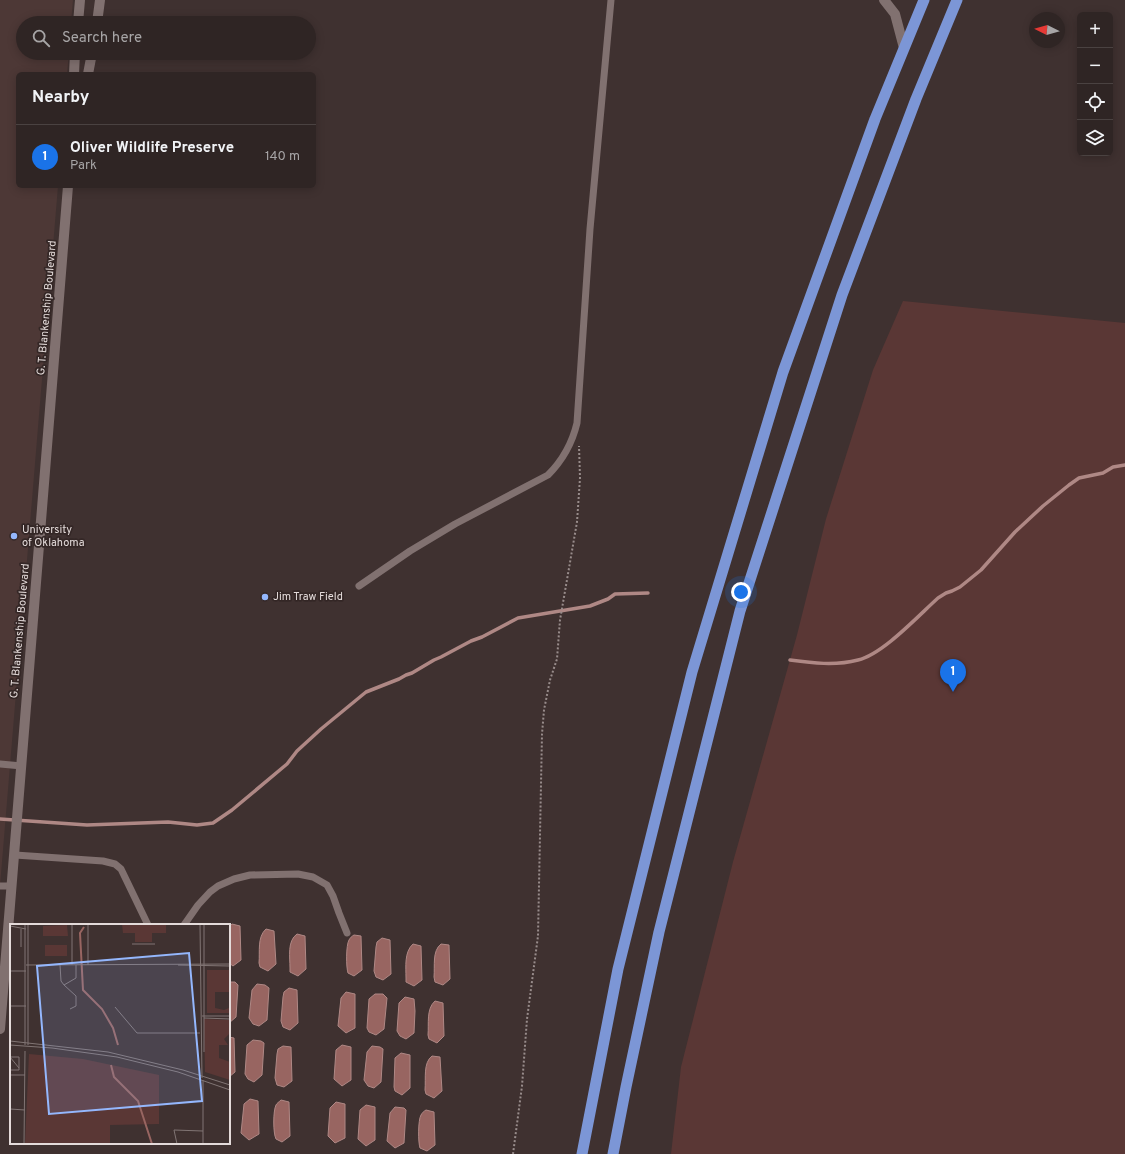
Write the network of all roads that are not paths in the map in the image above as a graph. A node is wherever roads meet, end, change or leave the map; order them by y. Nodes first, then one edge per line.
1 (80, 0) edge
2 (100, 0) edge
3 (610, 0) edge
4 (884, 0) edge
5 (924, 0) edge
6 (957, 0) edge
7 (79, 16) edge
8 (98, 16) edge
9 (904, 48) junction
10 (75, 60) edge
11 (91, 60) edge
12 (74, 72) edge
13 (88, 72) edge
14 (68, 188) edge
15 (359, 586) dead end
16 (0, 764) edge
17 (22, 766) junction
18 (15, 855) junction
19 (0, 886) edge
20 (12, 886) junction
21 (10, 924) edge
22 (148, 924) edge
23 (185, 924) edge
24 (10, 930) edge
25 (347, 933) dead end
26 (8, 974) edge
27 (0, 1029) edge
28 (582, 1154) edge
29 (613, 1154) edge

1 - 7 street
2 - 8 street
3 - 15 lane
4 - 9 street
5 - 9 highway
6 - 29 highway
9 - 28 highway
10 - 12 street
11 - 13 street
14 - 17 street, G. T. Blankenship Boulevard
16 - 17 lane
17 - 18 street, G. T. Blankenship Boulevard
18 - 20 street, G. T. Blankenship Boulevard
18 - 22 lane
19 - 20 lane
20 - 21 street, G. T. Blankenship Boulevard
23 - 25 lane
24 - 26 street, G. T. Blankenship Boulevard
26 - 27 street, G. T. Blankenship Boulevard

